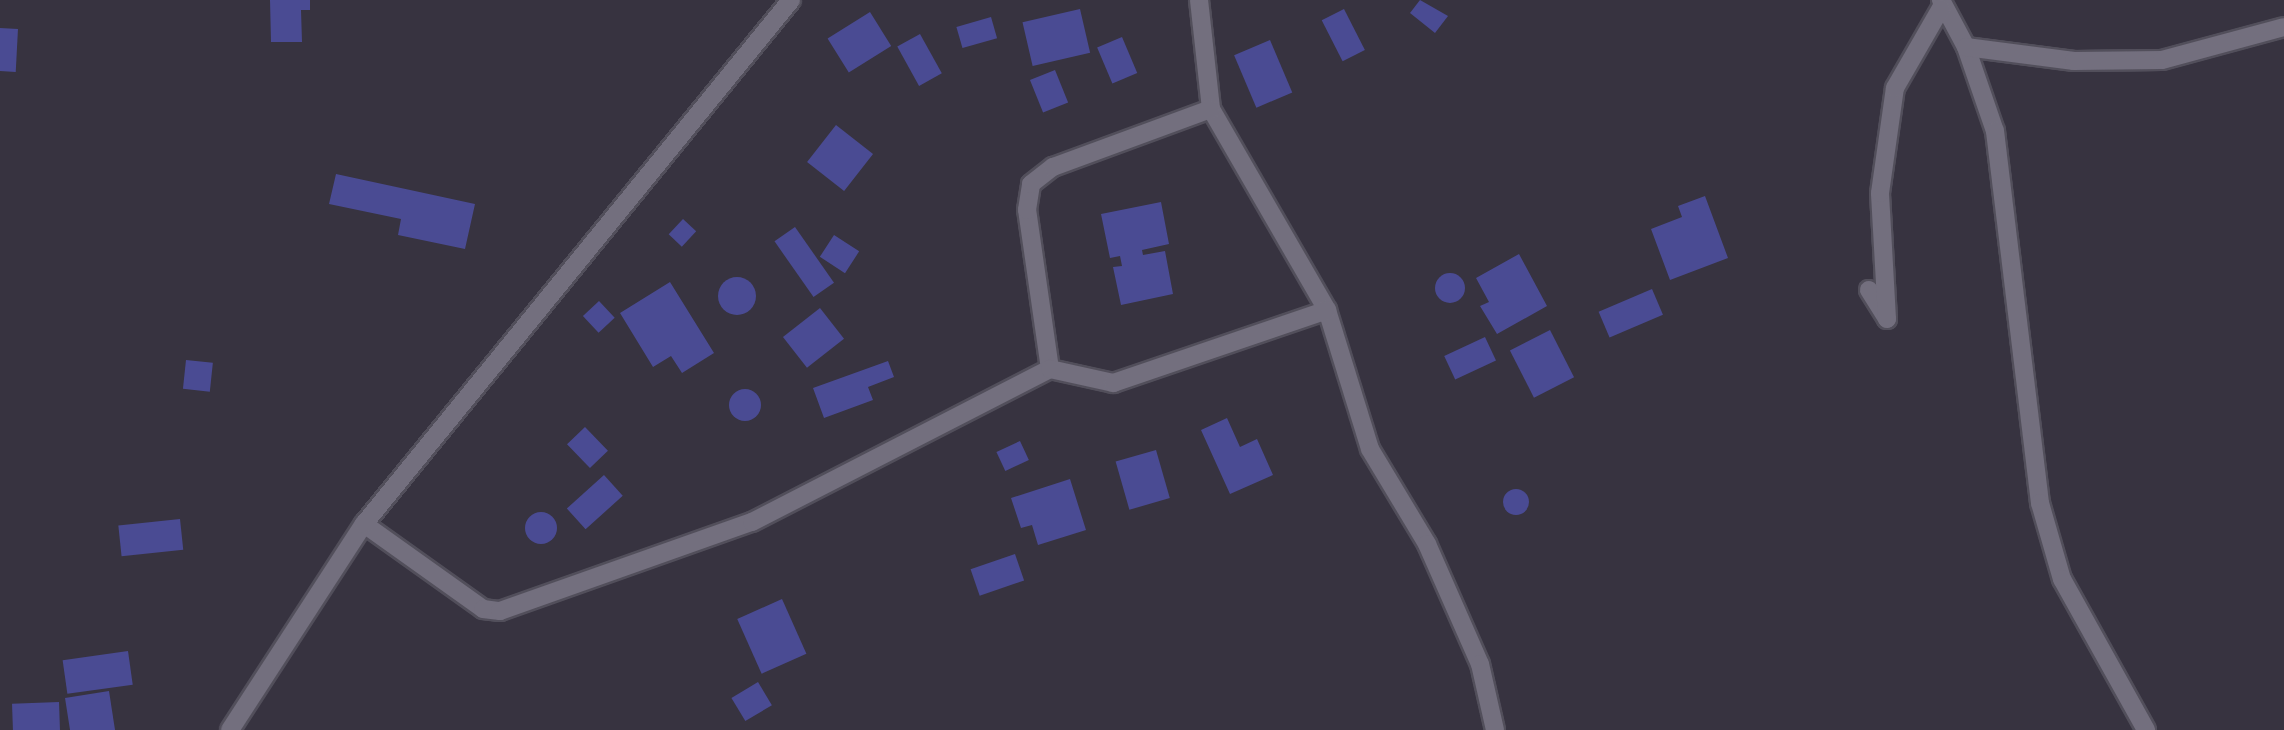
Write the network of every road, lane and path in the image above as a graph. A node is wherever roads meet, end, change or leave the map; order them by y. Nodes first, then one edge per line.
1 (791, 0) edge
2 (1199, 0) edge
3 (1941, 4) edge
4 (2284, 27) edge
5 (1966, 47) junction
6 (1211, 109) junction
7 (1869, 290) dead end
8 (1327, 310) junction
9 (1050, 369) junction
10 (364, 524) junction
11 (230, 730) edge
12 (1495, 730) edge
13 (2146, 730) edge

1 - 10 street
2 - 6 street
3 - 5 street
3 - 7 street
4 - 5 street
5 - 13 street
6 - 8 street
6 - 9 street
8 - 9 street
8 - 12 street
9 - 10 street
10 - 11 street

